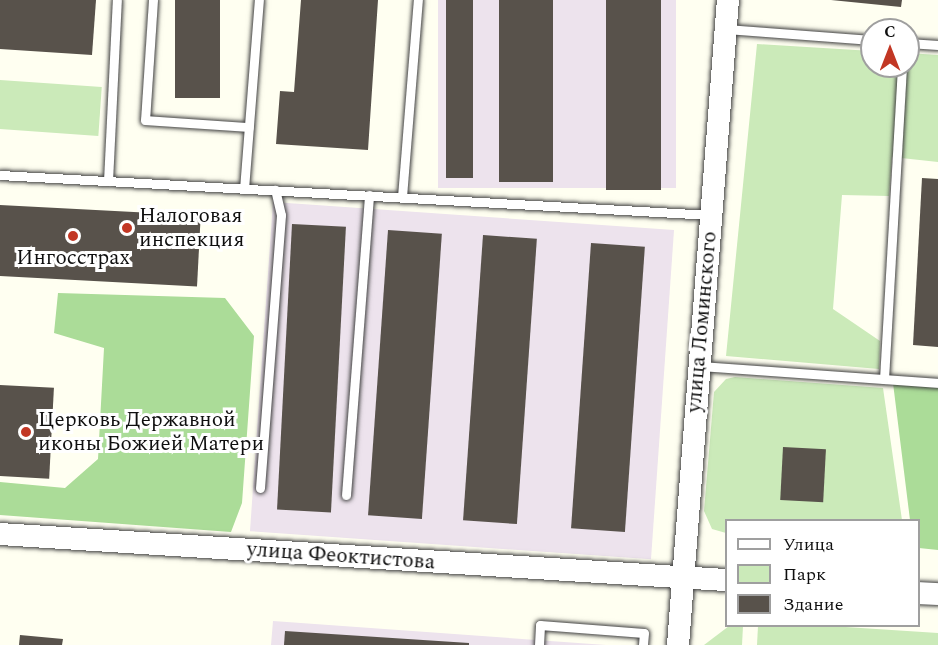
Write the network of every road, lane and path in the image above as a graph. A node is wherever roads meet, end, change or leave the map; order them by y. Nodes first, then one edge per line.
1 (117, 0) edge
2 (153, 0) edge
3 (259, 0) edge
4 (418, 0) edge
5 (728, 0) edge
6 (726, 29) junction
7 (860, 39) edge
8 (920, 44) edge
9 (938, 45) edge
10 (901, 78) edge
11 (249, 127) junction
12 (0, 175) edge
13 (108, 181) junction
14 (244, 189) junction
15 (275, 190) junction
16 (369, 195) junction
17 (402, 197) junction
18 (711, 215) junction
19 (699, 366) junction
20 (884, 379) junction
21 (938, 383) edge
22 (261, 488) dead end
23 (346, 495) dead end
24 (0, 534) edge
25 (681, 578) junction
26 (725, 580) edge
27 (920, 593) edge
28 (938, 594) edge
29 (539, 645) edge
30 (643, 645) edge
31 (678, 645) edge

1 - 13 lane
2 - 11 lane
3 - 11 lane
4 - 17 lane
5 - 6 street, улица Ломинского
6 - 7 lane
6 - 18 street, улица Ломинского
8 - 9 lane
10 - 20 lane
11 - 14 lane
12 - 13 lane
13 - 14 lane
14 - 15 lane
15 - 16 lane
15 - 22 lane
16 - 17 lane
16 - 23 lane
17 - 18 lane
18 - 19 street, улица Ломинского
19 - 20 lane
19 - 25 street, улица Ломинского
20 - 21 lane
24 - 25 street, улица Феоктистова
25 - 26 street, улица Феоктистова
25 - 31 street, улица Ломинского
27 - 28 street
29 - 30 lane

